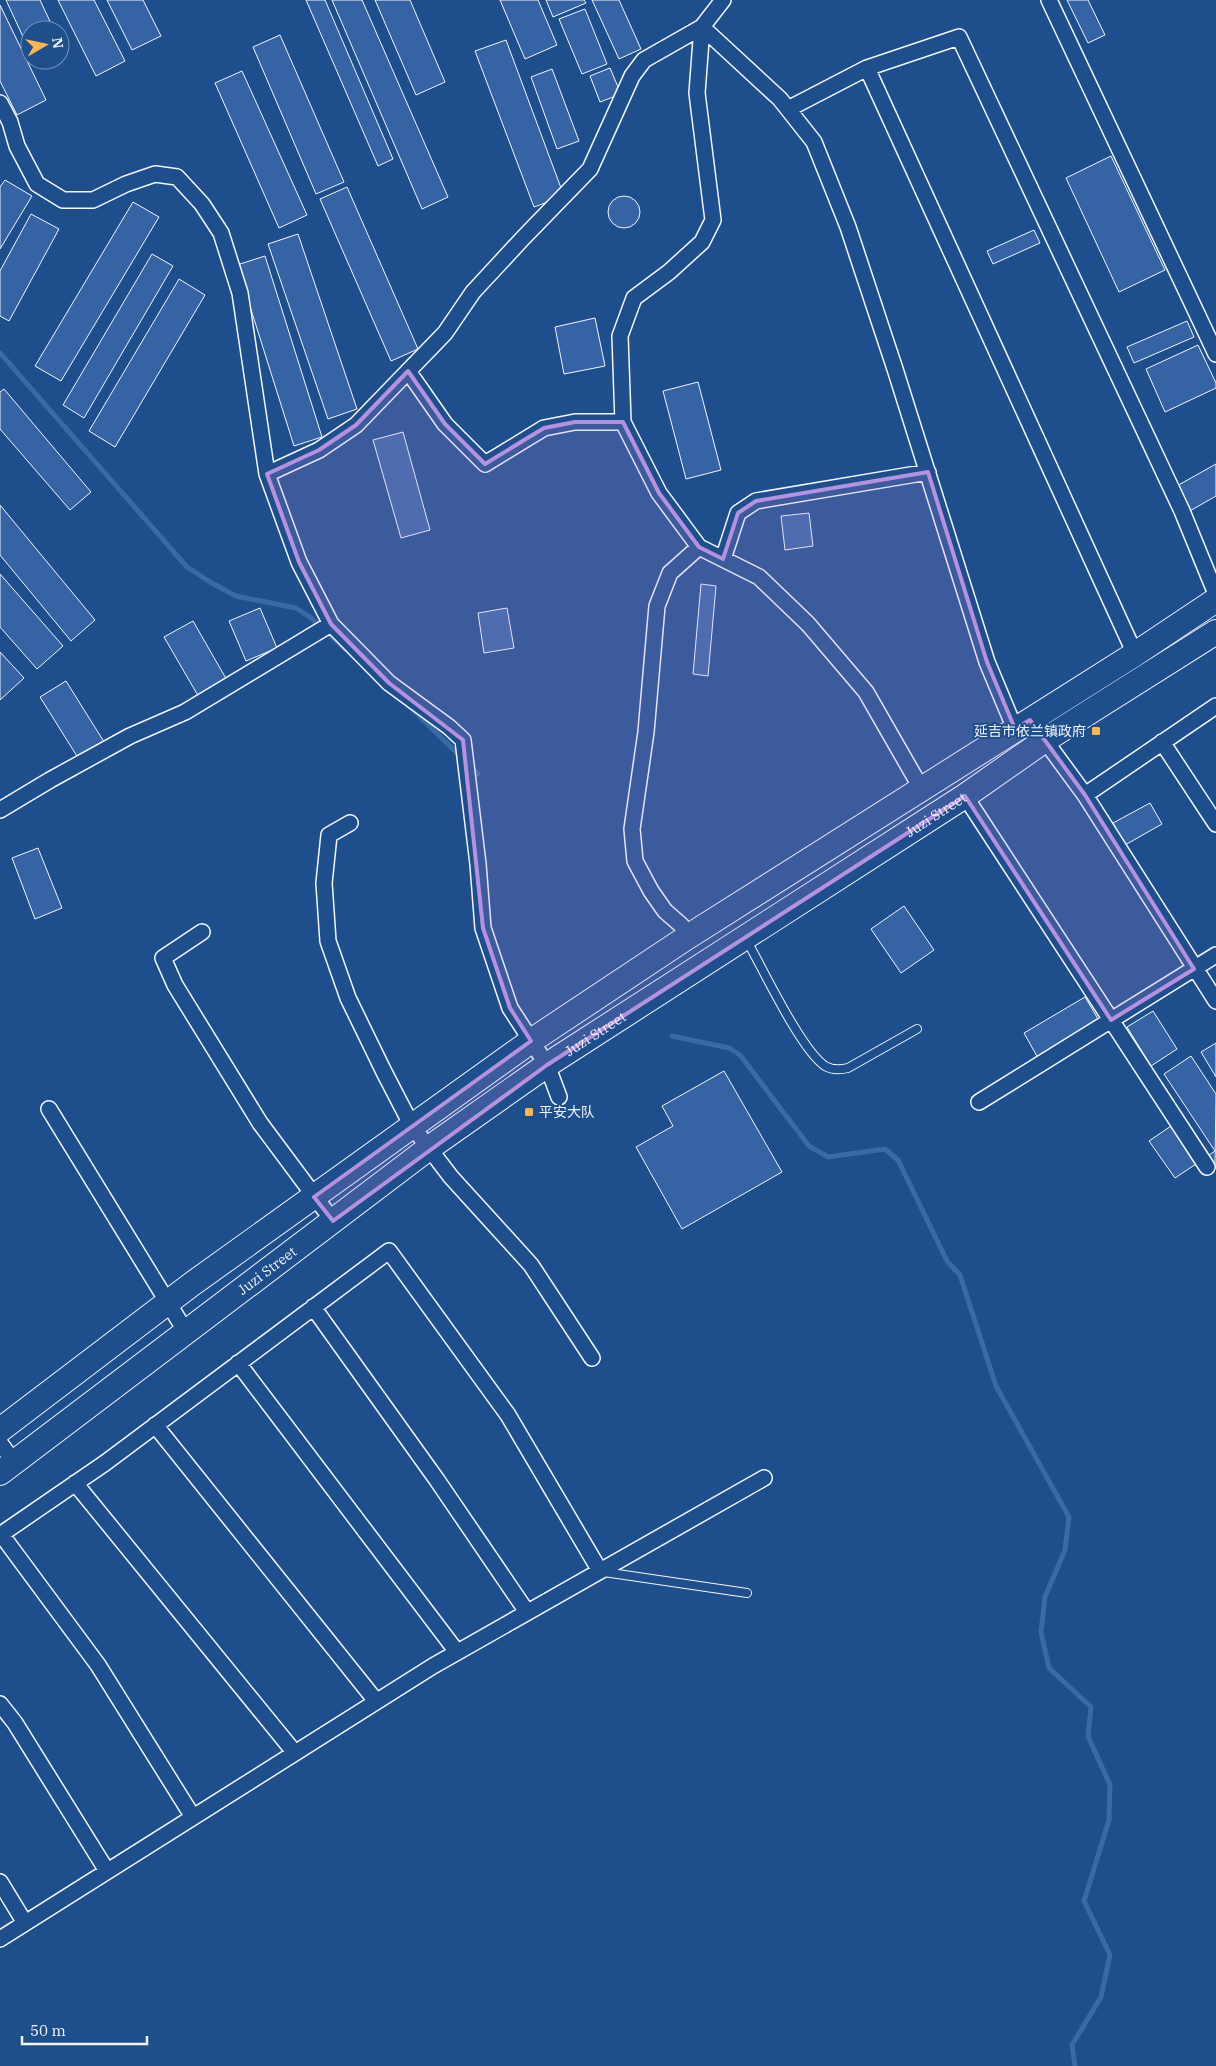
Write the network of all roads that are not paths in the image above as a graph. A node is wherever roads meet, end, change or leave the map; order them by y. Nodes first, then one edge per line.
1 (722, 0) edge
2 (1049, 0) edge
3 (702, 27) junction
4 (867, 68) junction
5 (0, 103) edge
6 (788, 109) junction
7 (1216, 354) edge
8 (408, 371) junction
9 (623, 422) junction
10 (928, 472) junction
11 (267, 474) junction
12 (699, 546) junction
13 (723, 559) junction
14 (1216, 594) edge
15 (1216, 600) edge
16 (324, 629) junction
17 (1216, 632) edge
18 (1135, 654) junction
19 (1216, 706) edge
20 (1023, 724) junction
21 (1045, 740) junction
22 (1162, 742) junction
23 (921, 788) junction
24 (1085, 795) junction
25 (965, 796) junction
26 (0, 810) edge
27 (350, 823) dead end
28 (1216, 824) edge
29 (202, 932) dead end
30 (689, 936) junction
31 (745, 937) junction
32 (1216, 955) edge
33 (1194, 969) junction
34 (1216, 1001) edge
35 (1111, 1020) junction
36 (917, 1029) dead end
37 (531, 1041) junction
38 (547, 1065) junction
39 (559, 1097) dead end
40 (979, 1102) dead end
41 (49, 1110) dead end
42 (412, 1126) junction
43 (429, 1148) junction
44 (1206, 1167) dead end
45 (314, 1197) junction
46 (333, 1220) junction
47 (167, 1303) junction
48 (313, 1307) junction
49 (186, 1332) junction
50 (592, 1358) dead end
51 (238, 1363) junction
52 (155, 1425) junction
53 (0, 1430) edge
54 (0, 1443) edge
55 (7, 1468) edge
56 (764, 1478) dead end
57 (75, 1483) junction
58 (1, 1535) edge
59 (600, 1571) junction
60 (747, 1593) dead end
61 (527, 1612) junction
62 (457, 1652) junction
63 (376, 1701) junction
64 (0, 1704) edge
65 (295, 1753) junction
66 (193, 1817) junction
67 (107, 1871) junction
68 (0, 1882) edge
69 (25, 1923) junction
70 (0, 1939) edge

1 - 3 street
2 - 7 street
3 - 6 street
3 - 8 street
3 - 9 street
4 - 6 street
4 - 14 street
4 - 18 street
5 - 11 street
6 - 10 street
8 - 9 street
8 - 11 street
9 - 12 street
10 - 13 street
10 - 20 street
11 - 16 street
12 - 13 street
12 - 30 street
13 - 23 street
15 - 18 main road, Juzi Street
16 - 26 street
16 - 37 street
17 - 21 main road, Juzi Street
18 - 20 main road, Juzi Street
19 - 22 street
20 - 21 street
20 - 23 main road, Juzi Street
21 - 24 street
21 - 25 main road, Juzi Street
22 - 24 street
22 - 28 street
23 - 30 main road, Juzi Street
24 - 33 street
25 - 31 main road, Juzi Street
25 - 35 street
27 - 42 street
29 - 45 street
30 - 37 main road, Juzi Street
31 - 36 lane
31 - 38 main road, Juzi Street
32 - 33 street
33 - 34 street
33 - 35 street
35 - 40 street
35 - 44 street
37 - 38 street
37 - 42 main road, Juzi Street
38 - 39 street
38 - 43 main road, Juzi Street
41 - 47 street
42 - 43 street
42 - 45 main road, Juzi Street
43 - 46 main road, Juzi Street
43 - 50 street
45 - 46 street
45 - 47 main road, Juzi Street
46 - 49 main road, Juzi Street
47 - 49 street
47 - 53 main road, Juzi Street
48 - 51 street
48 - 59 street
48 - 61 street
49 - 55 main road, Juzi Street
51 - 52 street
51 - 62 street
52 - 57 street
52 - 63 street
54 - 55 street
56 - 59 street
57 - 58 street
57 - 65 street
58 - 66 street
59 - 60 lane
59 - 61 street
61 - 62 street
62 - 63 street
63 - 65 street
64 - 67 street
65 - 66 street
66 - 67 street
67 - 69 street
68 - 69 street
69 - 70 street

